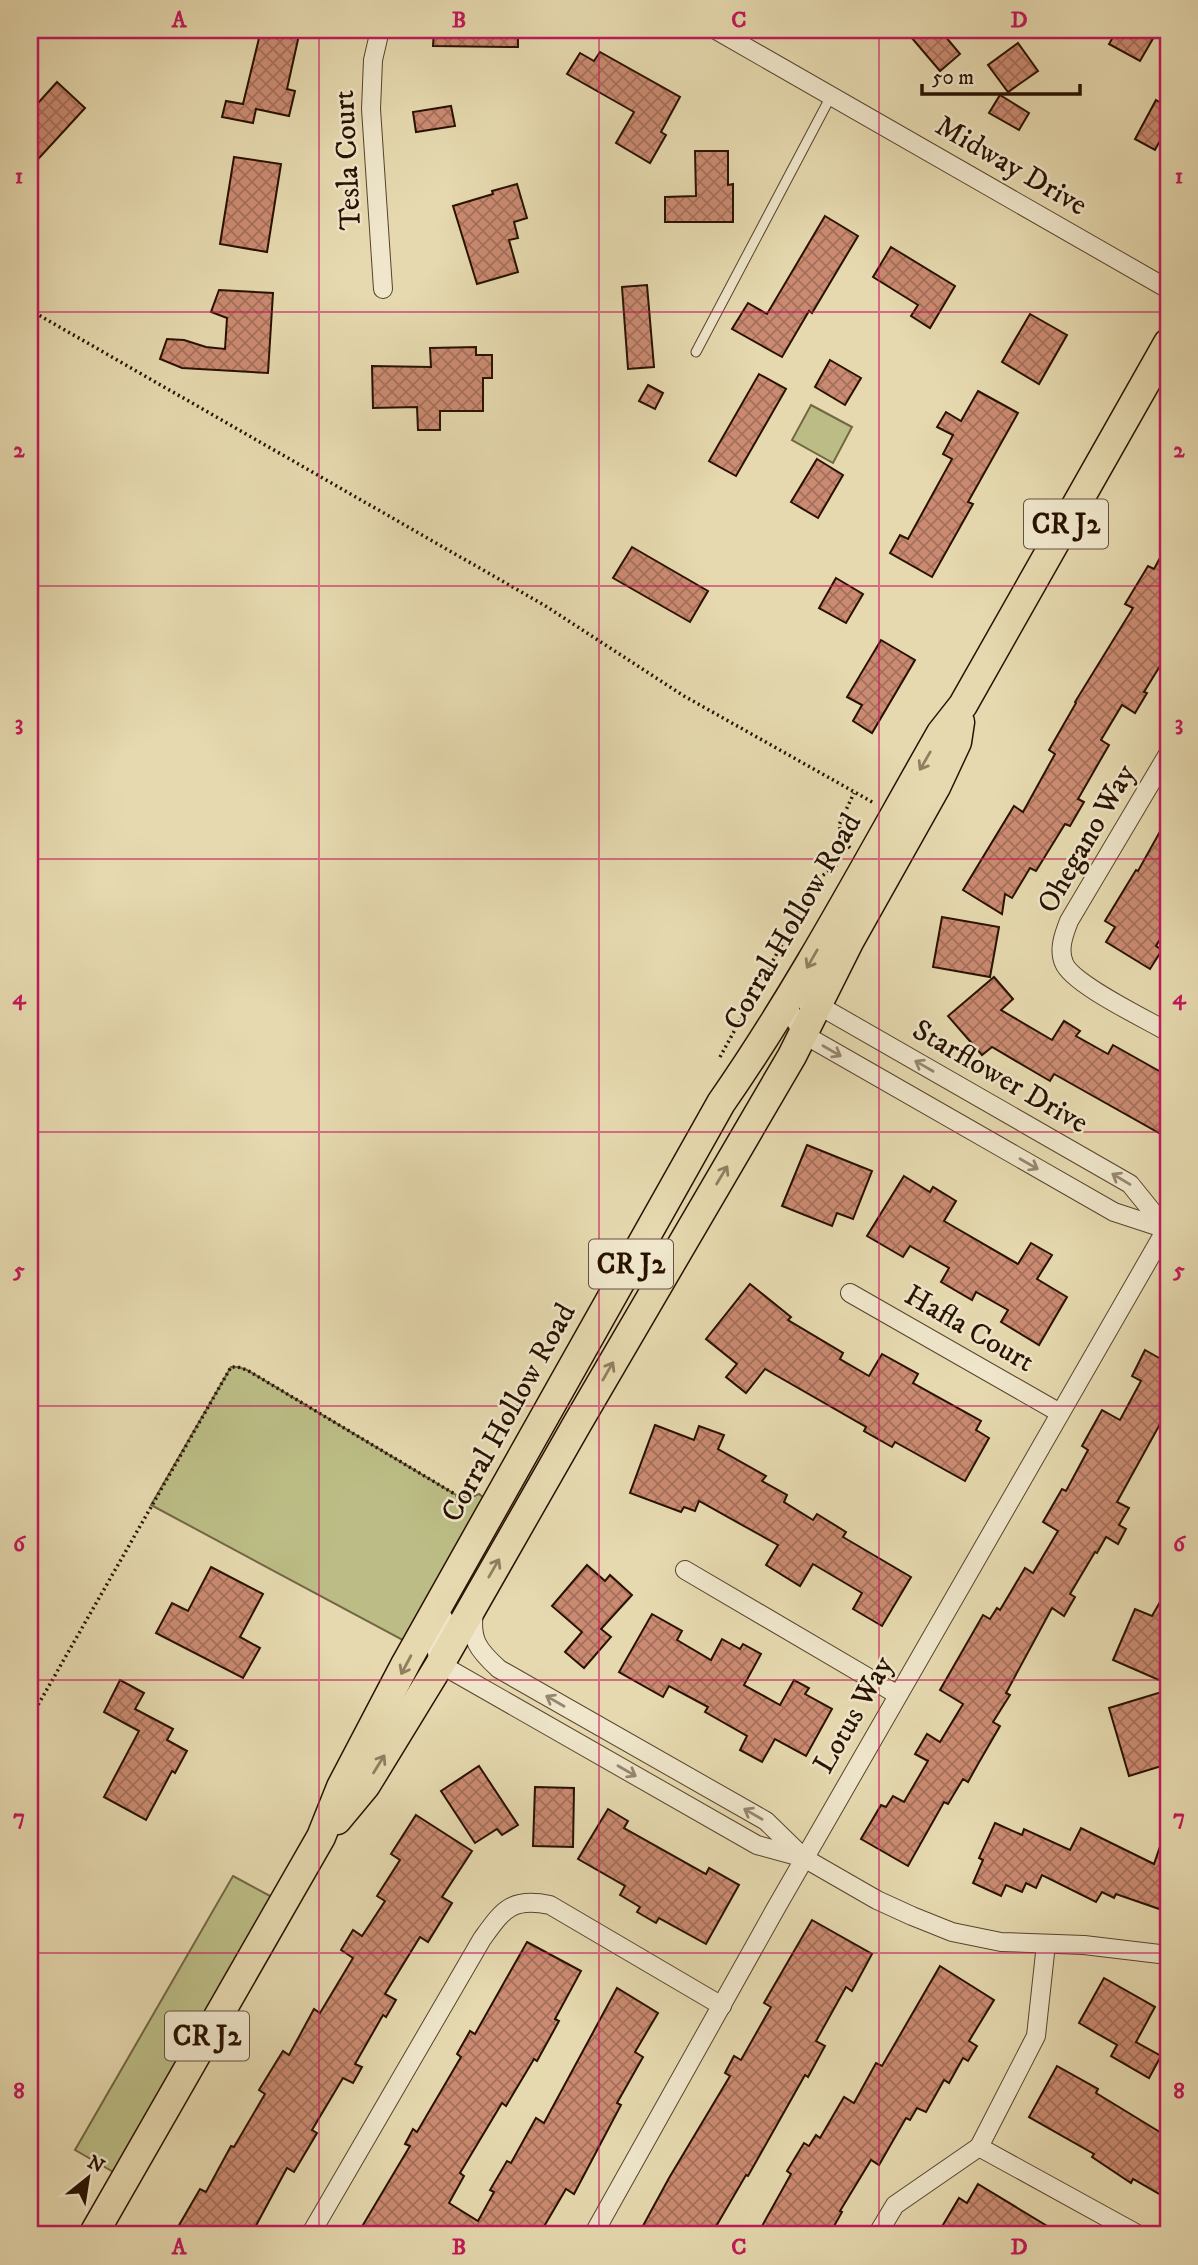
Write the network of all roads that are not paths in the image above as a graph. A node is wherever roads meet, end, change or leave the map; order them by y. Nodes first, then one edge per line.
1 (380, 30) edge
2 (716, 30) edge
3 (831, 96) junction
4 (383, 289) dead end
5 (1168, 289) edge
6 (1168, 343) edge
7 (696, 352) dead end
8 (963, 705) junction
9 (1168, 754) edge
10 (786, 1004) junction
11 (818, 1005) junction
12 (1168, 1032) edge
13 (803, 1034) junction
14 (1167, 1228) edge
15 (850, 1293) dead end
16 (562, 1386) junction
17 (1060, 1413) junction
18 (685, 1570) dead end
19 (476, 1600) junction
20 (440, 1664) junction
21 (898, 1695) junction
22 (321, 1836) junction
23 (804, 1858) junction
24 (1046, 1944) junction
25 (1168, 1955) edge
26 (722, 2006) junction
27 (979, 2147) junction
28 (93, 2235) edge
29 (310, 2235) edge
30 (593, 2235) edge
31 (877, 2235) edge
32 (1139, 2235) edge

1 - 4 street, Tesla Court
2 - 3 street, Midway Drive
3 - 5 street, Midway Drive
3 - 7 lane
6 - 8 main road, Corral Hollow Road / CR J2
8 -> 10 main road, Corral Hollow Road / CR J2
8 - 11 main road
9 - 12 street, Ohegano Way
10 - 11 street, Starflower Drive
10 - 13 street
10 - 16 main road, Corral Hollow Road / CR J2
11 - 13 main road
14 -> 11 street, Starflower Drive
13 -> 14 street
19 -> 13 main road
14 - 17 street, Lotus Way
15 - 17 street, Hafla Court
16 - 20 street
16 -> 22 main road, Corral Hollow Road / CR J2
17 - 21 street, Lotus Way
18 - 21 street
19 - 20 main road
23 -> 19 street
22 -> 20 main road
20 -> 23 street
21 - 23 street, Lotus Way
22 - 28 main road, Corral Hollow Road / CR J2
23 - 24 street
23 - 26 street, Lotus Way
24 - 25 street
24 - 27 street
26 - 29 street
26 - 30 street, Lotus Way
27 - 31 street
27 - 32 street

